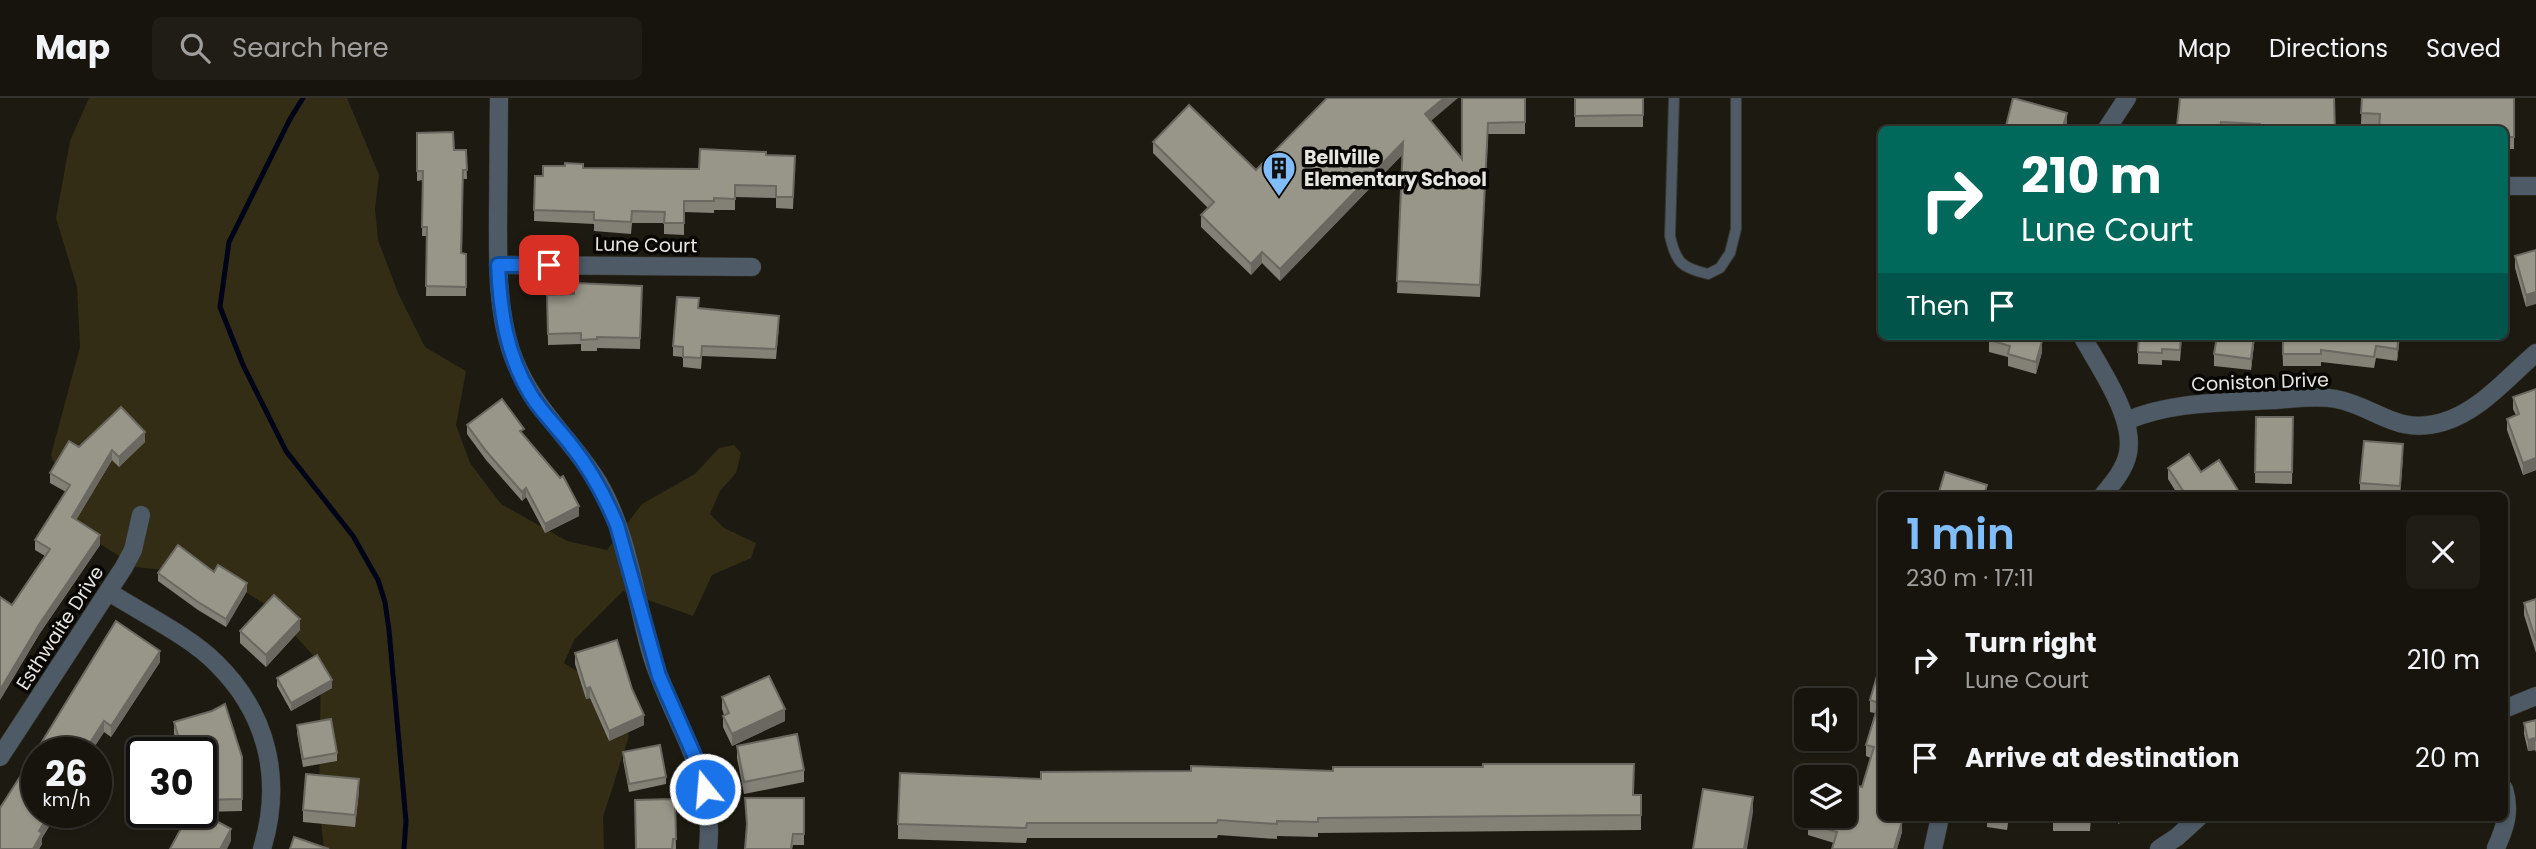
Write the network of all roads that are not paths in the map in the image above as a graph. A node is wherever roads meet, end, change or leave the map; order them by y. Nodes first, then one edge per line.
1 (499, 98) edge
2 (1674, 98) edge
3 (1735, 98) edge
4 (2127, 98) edge
5 (2109, 126) edge
6 (2508, 186) edge
7 (2536, 186) edge
8 (498, 265) junction
9 (752, 267) dead end
10 (2084, 340) edge
11 (2536, 353) edge
12 (2126, 421) junction
13 (2105, 492) edge
14 (141, 515) dead end
15 (109, 592) junction
16 (2536, 696) edge
17 (2508, 707) edge
18 (0, 757) edge
19 (1939, 821) edge
20 (2195, 821) edge
21 (2505, 821) edge
22 (2496, 848) edge
23 (262, 849) edge
24 (708, 849) edge
25 (1933, 849) edge
26 (2159, 849) edge

1 - 8 street
2 - 3 lane
4 - 5 street
6 - 7 street
8 - 9 street, Lune Court
8 - 24 street
10 - 12 street
11 - 12 street, Coniston Drive
12 - 13 street
14 - 15 street, Esthwaite Drive
15 - 18 street, Esthwaite Drive
15 - 23 street
16 - 17 street
19 - 25 street
20 - 26 street
21 - 22 street

